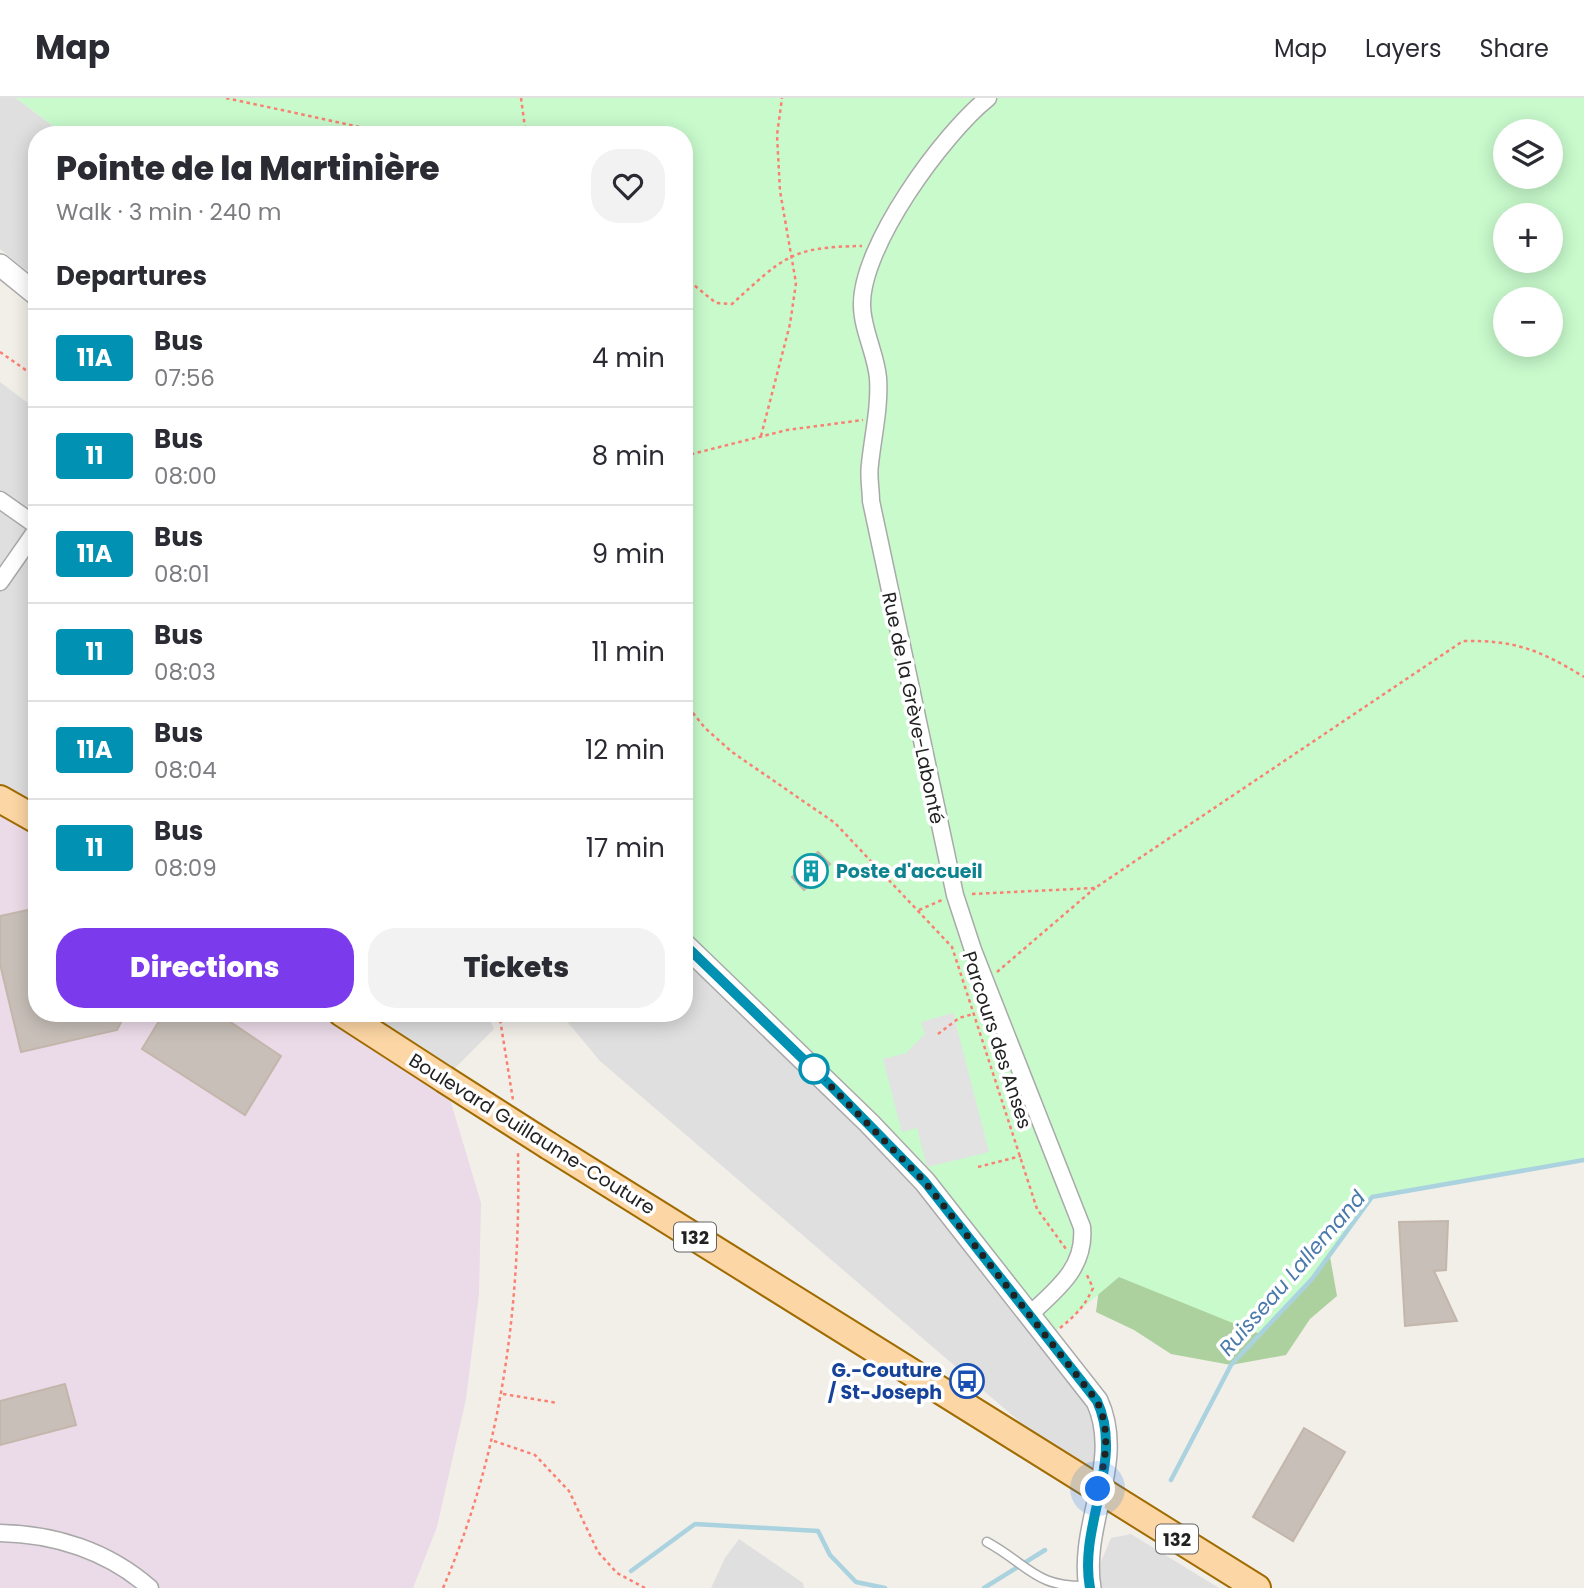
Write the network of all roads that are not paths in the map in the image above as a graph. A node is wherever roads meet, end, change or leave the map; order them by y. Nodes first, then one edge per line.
1 (988, 98) edge
2 (0, 265) edge
3 (28, 288) edge
4 (0, 500) edge
5 (28, 520) edge
6 (28, 540) edge
7 (0, 582) edge
8 (0, 799) edge
9 (28, 815) edge
10 (693, 953) edge
11 (356, 1022) edge
12 (1028, 1316) junction
13 (1098, 1489) junction
14 (0, 1533) edge
15 (987, 1542) dead end
16 (1089, 1587) edge
17 (150, 1588) edge
18 (1257, 1588) edge

1 - 12 street, Rue de la Grève-Labonté
2 - 3 street
4 - 5 street
6 - 7 street
8 - 9 main road
10 - 12 street
11 - 13 main road, Boulevard Guillaume-Couture / 132, bridge
12 - 13 street
13 - 16 street
13 - 18 main road, Boulevard Guillaume-Couture / 132
14 - 17 street
15 - 16 lane

